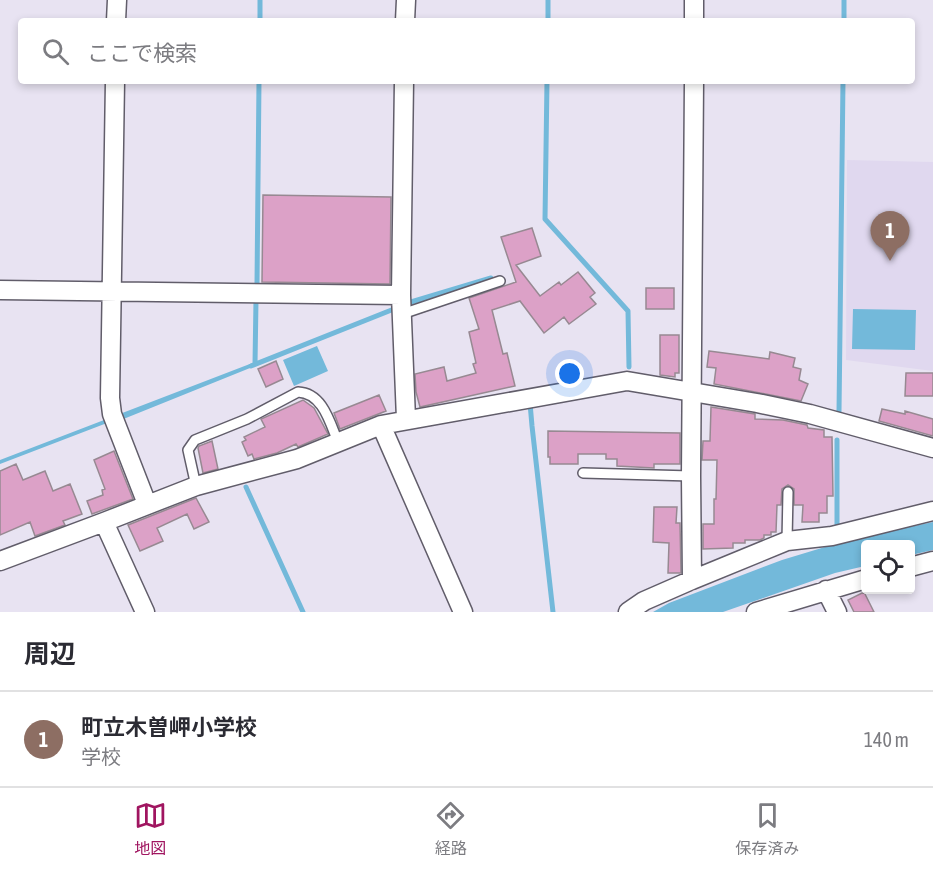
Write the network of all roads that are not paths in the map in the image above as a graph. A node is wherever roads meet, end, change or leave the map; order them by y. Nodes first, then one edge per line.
1 (117, 0) edge
2 (406, 0) edge
3 (694, 0) edge
4 (116, 18) edge
5 (405, 18) edge
6 (694, 18) edge
7 (116, 84) edge
8 (404, 84) edge
9 (694, 84) edge
10 (500, 281) dead end
11 (0, 290) edge
12 (113, 291) junction
13 (401, 295) junction
14 (402, 314) junction
15 (691, 393) junction
16 (406, 419) junction
17 (381, 425) junction
18 (339, 442) junction
19 (933, 448) edge
20 (583, 473) dead end
21 (691, 476) junction
22 (196, 486) junction
23 (788, 492) dead end
24 (147, 504) junction
25 (933, 511) edge
26 (104, 522) junction
27 (787, 541) junction
28 (0, 561) edge
29 (933, 561) edge
30 (915, 566) edge
31 (692, 580) junction
32 (861, 580) edge
33 (826, 590) junction
34 (145, 612) edge
35 (463, 612) edge
36 (628, 612) edge
37 (756, 612) edge
38 (837, 612) edge

1 - 4 street
2 - 5 street
3 - 6 street
7 - 12 street
8 - 13 street
9 - 15 street
10 - 14 lane
11 - 12 street
12 - 13 street
12 - 24 street
13 - 14 street
14 - 16 street
15 - 16 street
15 - 19 street
15 - 21 street
16 - 17 street
17 - 18 street
17 - 35 street
18 - 22 street
18 - 22 lane
20 - 21 lane
21 - 31 street
22 - 24 street
23 - 27 lane
24 - 26 street
25 - 27 street
26 - 28 street
26 - 34 street
27 - 31 street
29 - 30 street
31 - 36 street
32 - 33 street
33 - 37 street
33 - 38 street

